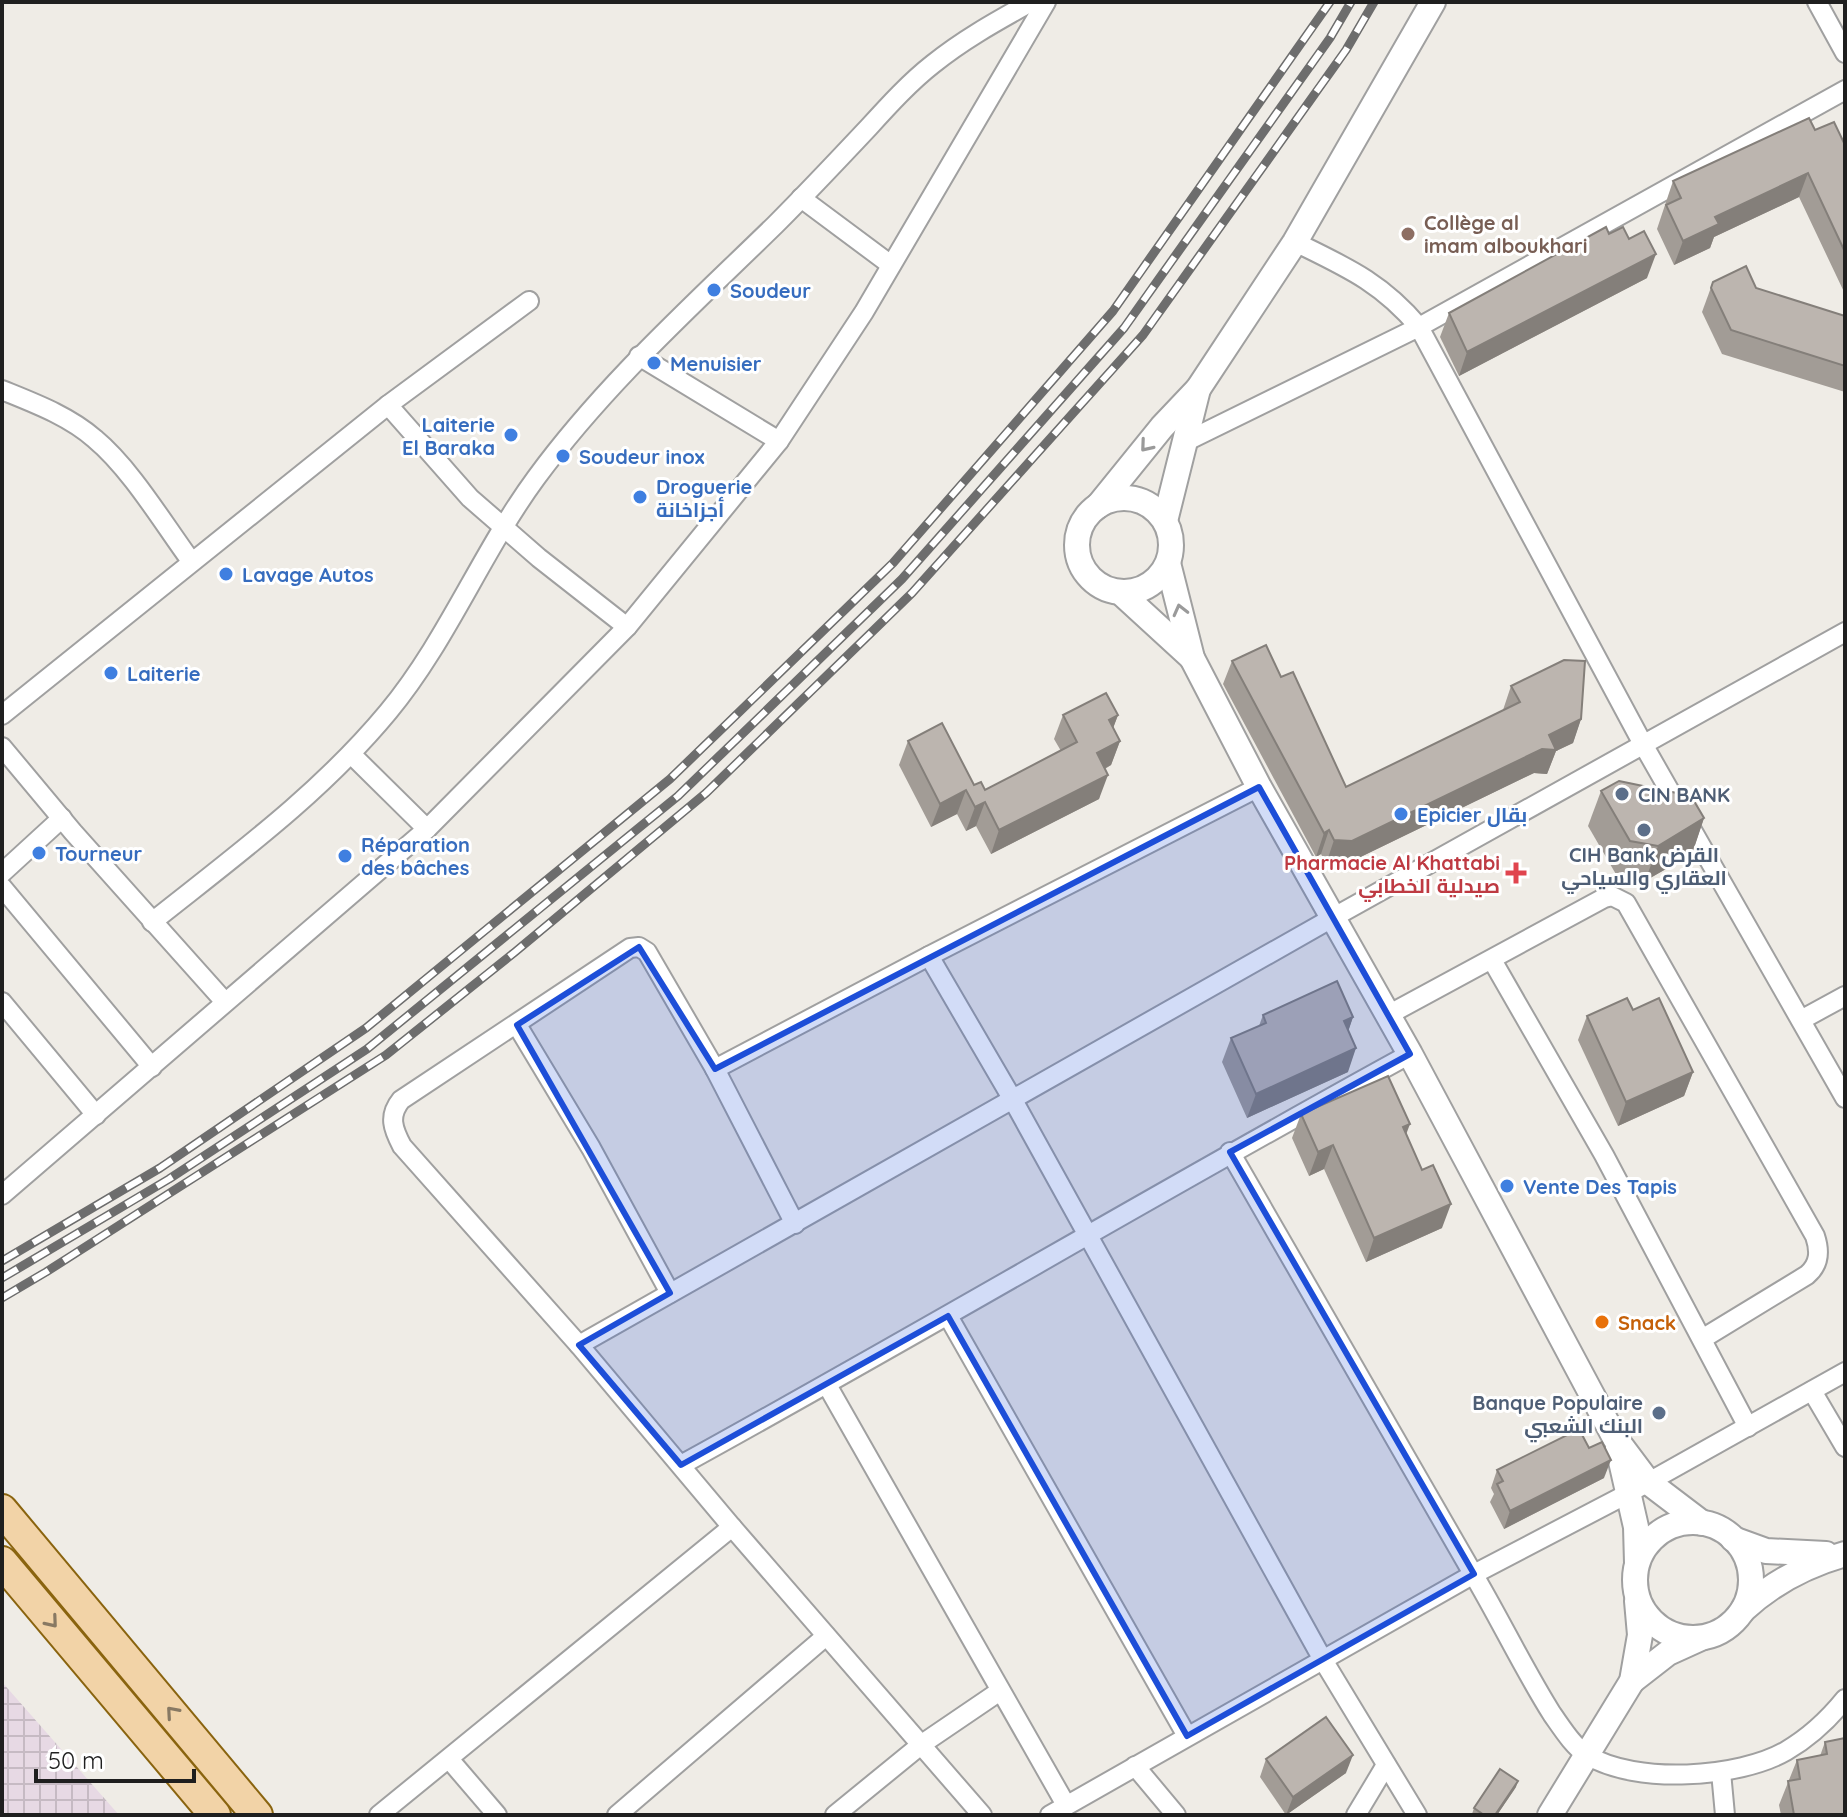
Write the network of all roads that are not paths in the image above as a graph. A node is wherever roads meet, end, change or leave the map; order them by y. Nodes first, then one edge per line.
1 (1031, 2) edge
2 (1046, 2) edge
3 (1433, 2) edge
4 (1817, 2) edge
5 (1845, 53) edge
6 (1845, 90) edge
7 (801, 198) junction
8 (1295, 242) junction
9 (891, 265) junction
10 (529, 301) dead end
11 (1419, 327) junction
12 (639, 356) junction
13 (1198, 389) junction
14 (2, 390) edge
15 (388, 405) junction
16 (779, 441) junction
17 (1185, 442) junction
18 (1098, 506) junction
19 (1165, 521) junction
20 (503, 527) junction
21 (191, 561) junction
22 (1168, 563) junction
23 (1120, 592) junction
24 (627, 627) junction
25 (1845, 632) edge
26 (1192, 658) junction
27 (2, 715) edge
28 (1644, 746) junction
29 (2, 747) edge
30 (351, 754) junction
31 (1259, 787) junction
32 (62, 818) junction
33 (427, 829) junction
34 (2, 873) edge
35 (2, 887) edge
36 (1334, 917) junction
37 (152, 922) junction
38 (929, 956) junction
39 (1492, 960) junction
40 (1845, 996) edge
41 (2, 1002) edge
42 (225, 1002) junction
43 (1388, 1015) junction
44 (1801, 1020) junction
45 (517, 1025) junction
46 (1410, 1054) junction
47 (152, 1067) junction
48 (715, 1069) junction
49 (1845, 1098) edge
50 (1013, 1100) junction
51 (96, 1115) junction
52 (1230, 1152) junction
53 (2, 1195) edge
54 (795, 1224) junction
55 (1088, 1235) junction
56 (670, 1293) junction
57 (948, 1316) junction
58 (1702, 1339) junction
59 (579, 1345) junction
60 (1845, 1372) edge
61 (827, 1385) junction
62 (1812, 1391) junction
63 (1748, 1427) junction
64 (1845, 1447) edge
65 (681, 1465) junction
66 (1639, 1487) junction
67 (2, 1510) edge
68 (1702, 1523) junction
69 (732, 1527) junction
70 (1733, 1539) junction
71 (1845, 1554) edge
72 (2, 1562) edge
73 (1637, 1563) junction
74 (1474, 1574) junction
75 (1636, 1593) junction
76 (1741, 1611) junction
77 (826, 1636) junction
78 (1705, 1636) junction
79 (1323, 1660) junction
80 (1632, 1681) junction
81 (1000, 1691) junction
82 (1845, 1699) edge
83 (1187, 1736) junction
84 (922, 1744) junction
85 (1587, 1755) junction
86 (449, 1759) junction
87 (1386, 1765) junction
88 (1135, 1766) junction
89 (1721, 1772) junction
90 (1058, 1810) edge
91 (215, 1815) edge
92 (257, 1815) edge
93 (379, 1815) edge
94 (497, 1815) edge
95 (617, 1815) edge
96 (835, 1815) edge
97 (982, 1815) edge
98 (1176, 1815) edge
99 (1356, 1815) edge
100 (1417, 1815) edge
101 (1550, 1815) edge
102 (1725, 1815) edge

1 - 7 street
2 - 9 street
3 - 8 street
4 - 5 street
6 - 11 street
7 - 9 street
7 - 12 street
8 - 11 street
8 - 13 street
9 - 16 street
10 - 15 street
11 - 17 street
11 - 28 street
12 - 16 street
12 - 20 street
13 - 17 street
13 -> 18 street
14 - 21 street
15 - 20 street
15 - 21 street
16 - 24 street
17 - 19 street
18 - 19 street
18 - 23 street
19 - 22 street
20 - 24 street
20 - 30 street
21 - 27 street
22 - 23 street
26 -> 22 street
23 - 26 street
24 - 33 street
25 - 28 street
26 - 31 street
28 - 36 street
28 - 44 street
29 - 32 street
30 - 33 street
30 - 37 street
31 - 36 street
31 - 38 street
32 - 34 street
32 - 37 street
33 - 42 street
35 - 47 street
36 - 43 street
36 - 50 street
37 - 42 street
38 - 48 street
38 - 50 street
39 - 43 street
39 - 58 street
39 - 58 street
40 - 44 street
41 - 51 street
42 - 47 street
43 - 46 street
44 - 49 street
45 - 48 street
45 - 56 street
45 - 59 street
46 - 52 street
46 - 66 street
47 - 51 street
48 - 54 street
50 - 54 street
50 - 55 street
51 - 53 street
52 - 55 street
52 - 74 street
54 - 56 street
55 - 57 street
55 - 79 street
56 - 59 street
57 - 61 street
57 - 83 street
58 - 63 street
59 - 65 street
60 - 62 street
61 - 65 street
61 - 81 street
62 - 63 street
62 - 64 street
63 - 66 street
65 - 69 street
66 - 68 street
66 - 73 street
66 - 74 street
92 -> 67 main road
68 - 70 street
68 - 73 street
69 - 77 street
69 - 86 street
70 - 71 street
70 - 76 street
71 - 76 street
72 -> 91 main road
73 - 75 street
74 - 79 street
74 - 85 street
75 - 78 street
75 - 80 street
76 - 78 street
77 - 84 street
77 - 95 street
78 - 80 street
79 - 83 street
79 - 87 street
80 - 85 street
81 - 84 street
81 - 90 street
82 - 89 street
83 - 88 street
84 - 96 street
84 - 97 street
85 - 89 street
85 - 101 street
86 - 93 street
86 - 94 street
87 - 99 street
87 - 100 street
88 - 90 street
88 - 98 street
89 - 102 street

